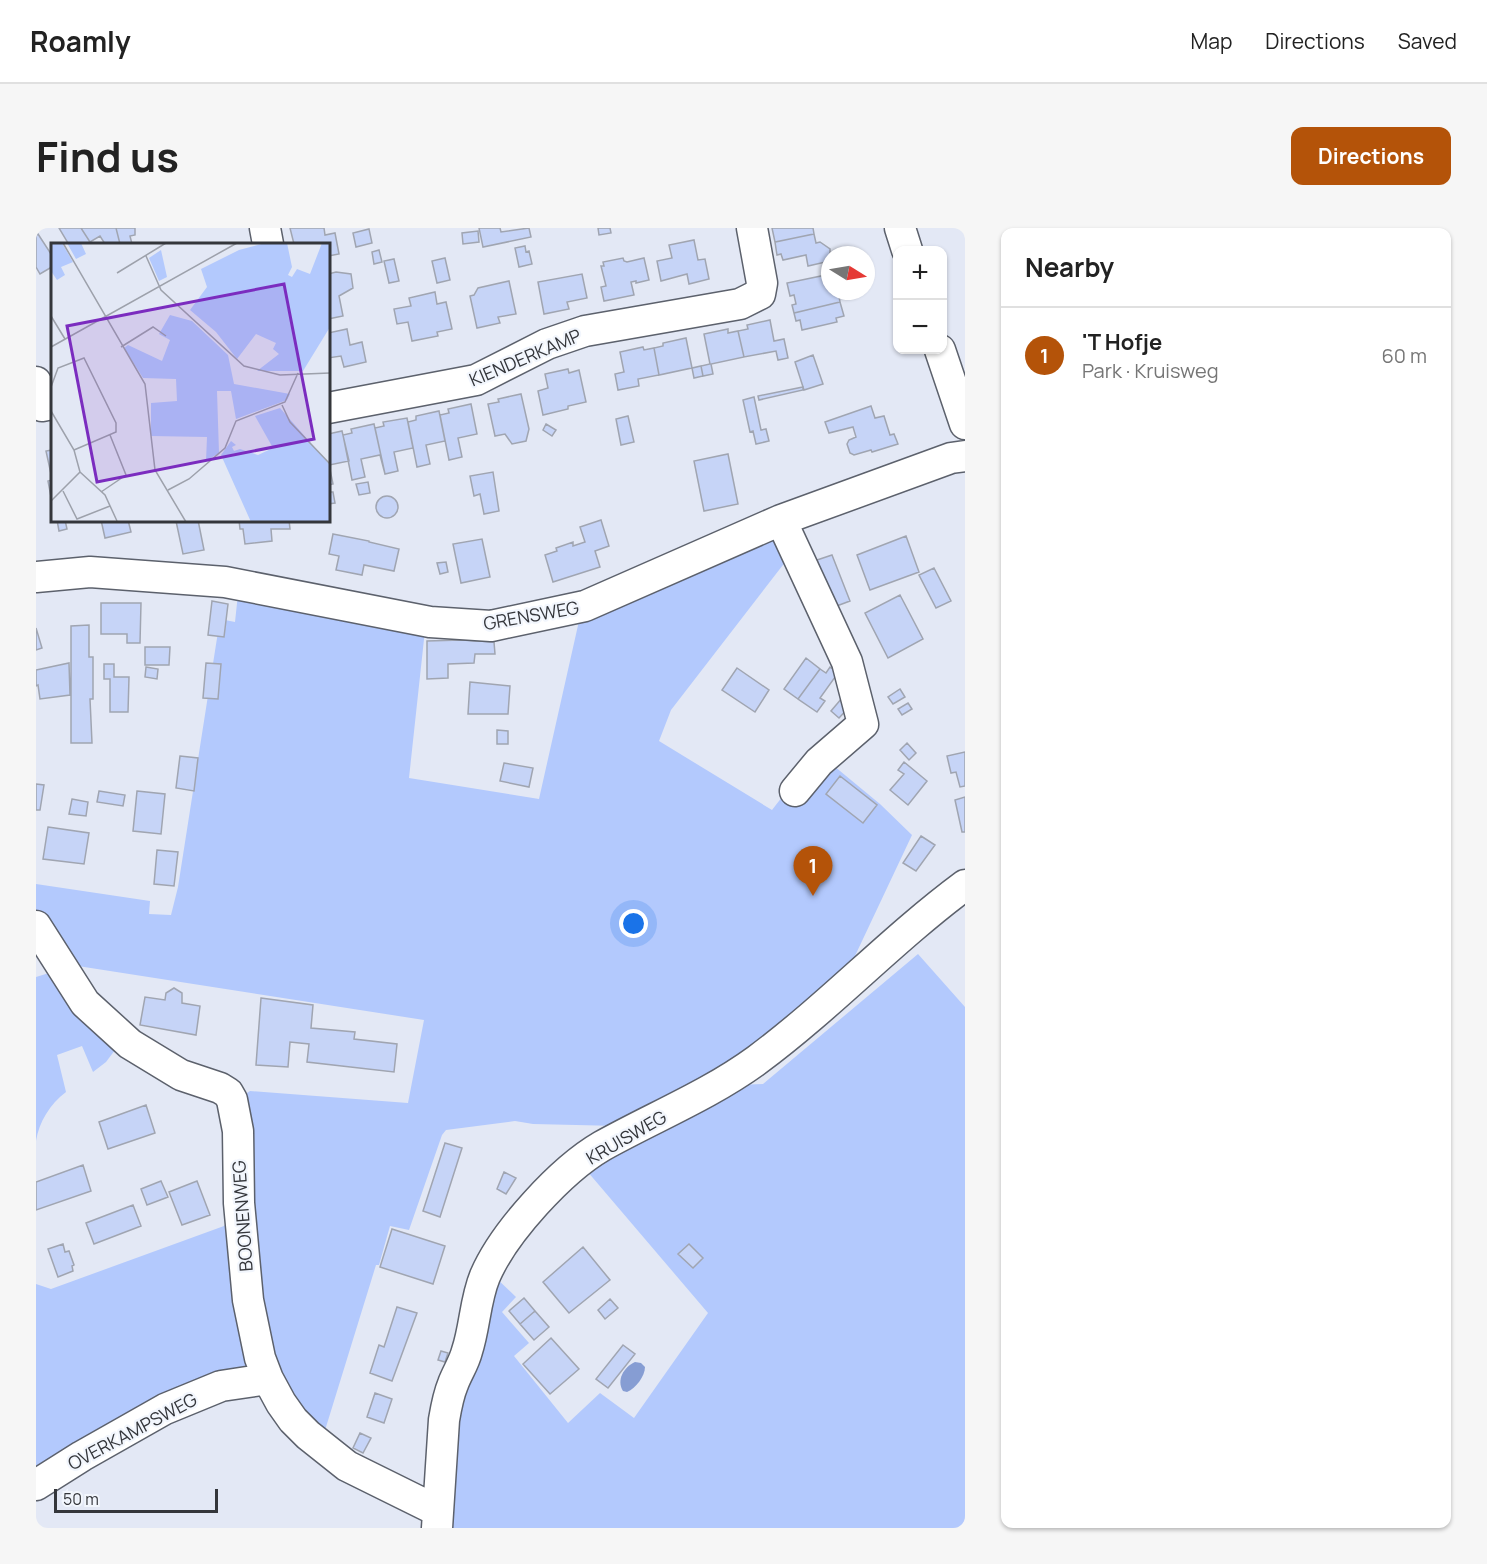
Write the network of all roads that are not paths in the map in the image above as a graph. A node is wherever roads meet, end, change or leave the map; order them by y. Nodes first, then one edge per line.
1 (265, 228) edge
2 (752, 228) edge
3 (900, 228) edge
4 (268, 243) edge
5 (906, 246) edge
6 (941, 354) edge
7 (36, 382) edge
8 (51, 404) edge
9 (330, 408) edge
10 (965, 424) edge
11 (965, 456) edge
12 (781, 520) junction
13 (36, 577) edge
14 (795, 791) dead end
15 (965, 885) edge
16 (36, 926) edge
17 (268, 1379) junction
18 (36, 1485) edge
19 (438, 1519) edge

1 - 4 street
2 - 9 street, KIENDERKAMP
3 - 5 street
6 - 10 street
7 - 8 street
11 - 12 street, GRENSWEG
12 - 13 street, GRENSWEG
12 - 14 street
15 - 19 street, KRUISWEG
16 - 17 street, BOONENWEG
17 - 18 street, OVERKAMPSWEG
17 - 19 street, BOONENWEG

